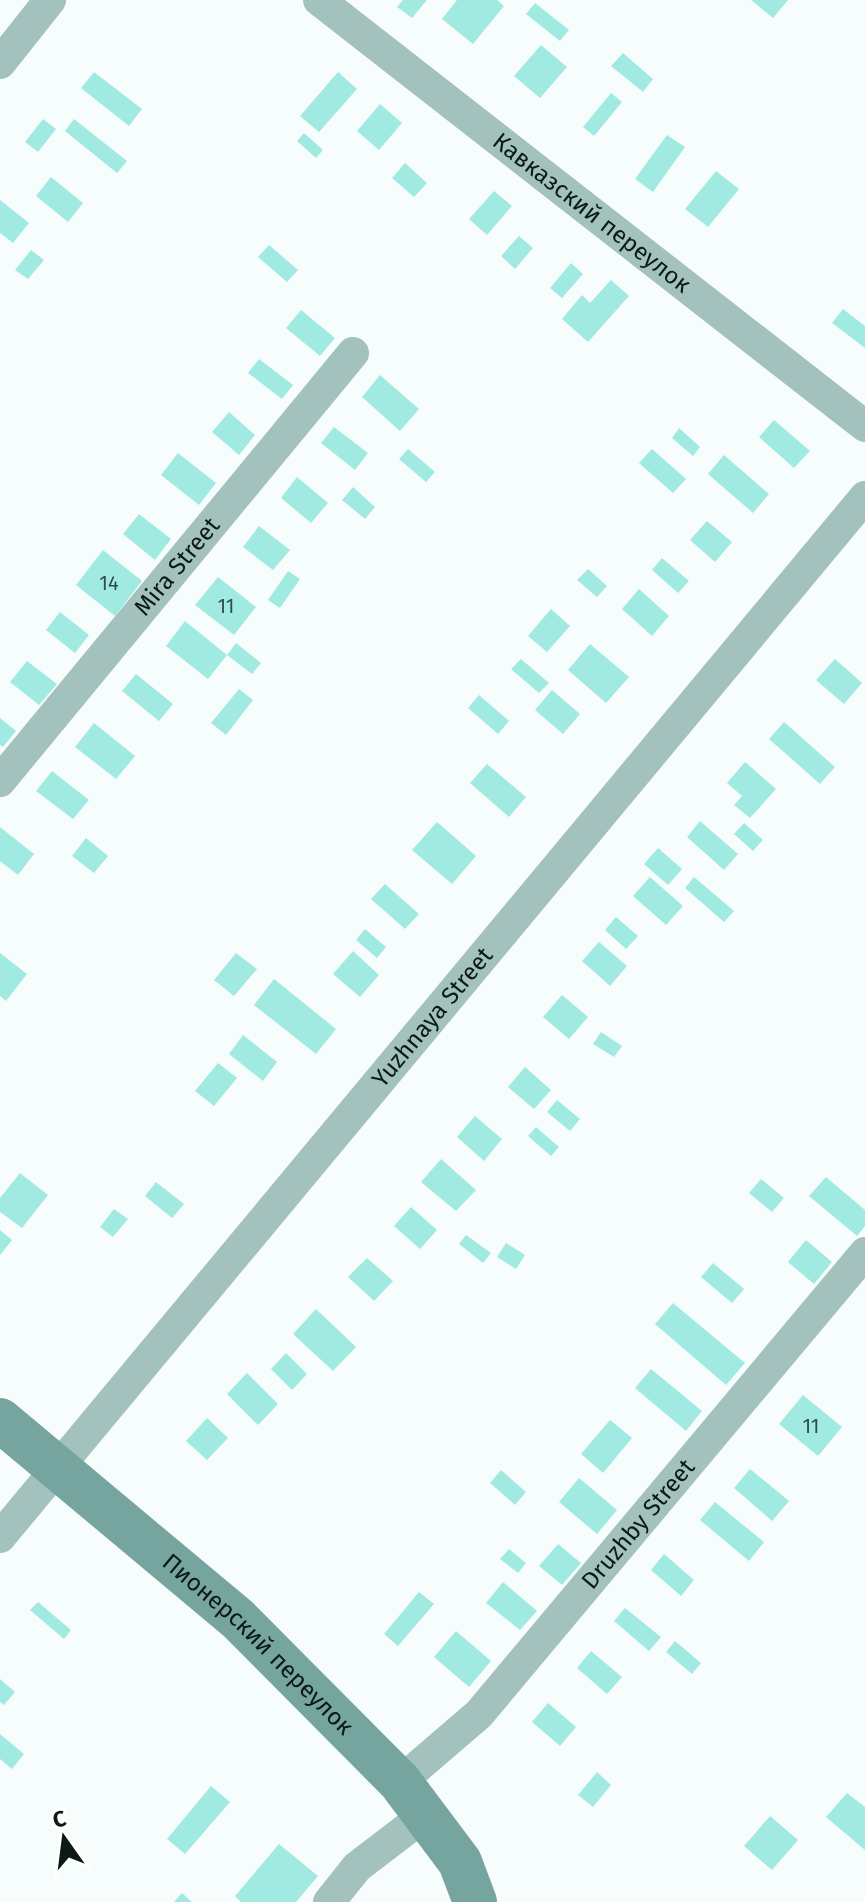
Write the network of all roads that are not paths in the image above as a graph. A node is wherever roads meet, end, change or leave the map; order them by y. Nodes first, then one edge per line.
1 (50, 0) edge
2 (319, 0) edge
3 (0, 63) edge
4 (353, 353) dead end
5 (865, 426) edge
6 (865, 497) edge
7 (0, 781) edge
8 (865, 1253) edge
9 (0, 1420) edge
10 (56, 1468) junction
11 (0, 1537) edge
12 (412, 1799) junction
13 (329, 1902) edge
14 (475, 1902) edge

1 - 3 street
2 - 5 street, Кавказский переулок
4 - 7 street, Mira Street
6 - 10 street, Yuzhnaya Street
8 - 12 street, Druzhby Street
9 - 10 street, Пионерский переулок
10 - 11 street, Yuzhnaya Street
10 - 12 street, Пионерский переулок
12 - 13 street, Druzhby Street
12 - 14 street, Пионерский переулок

